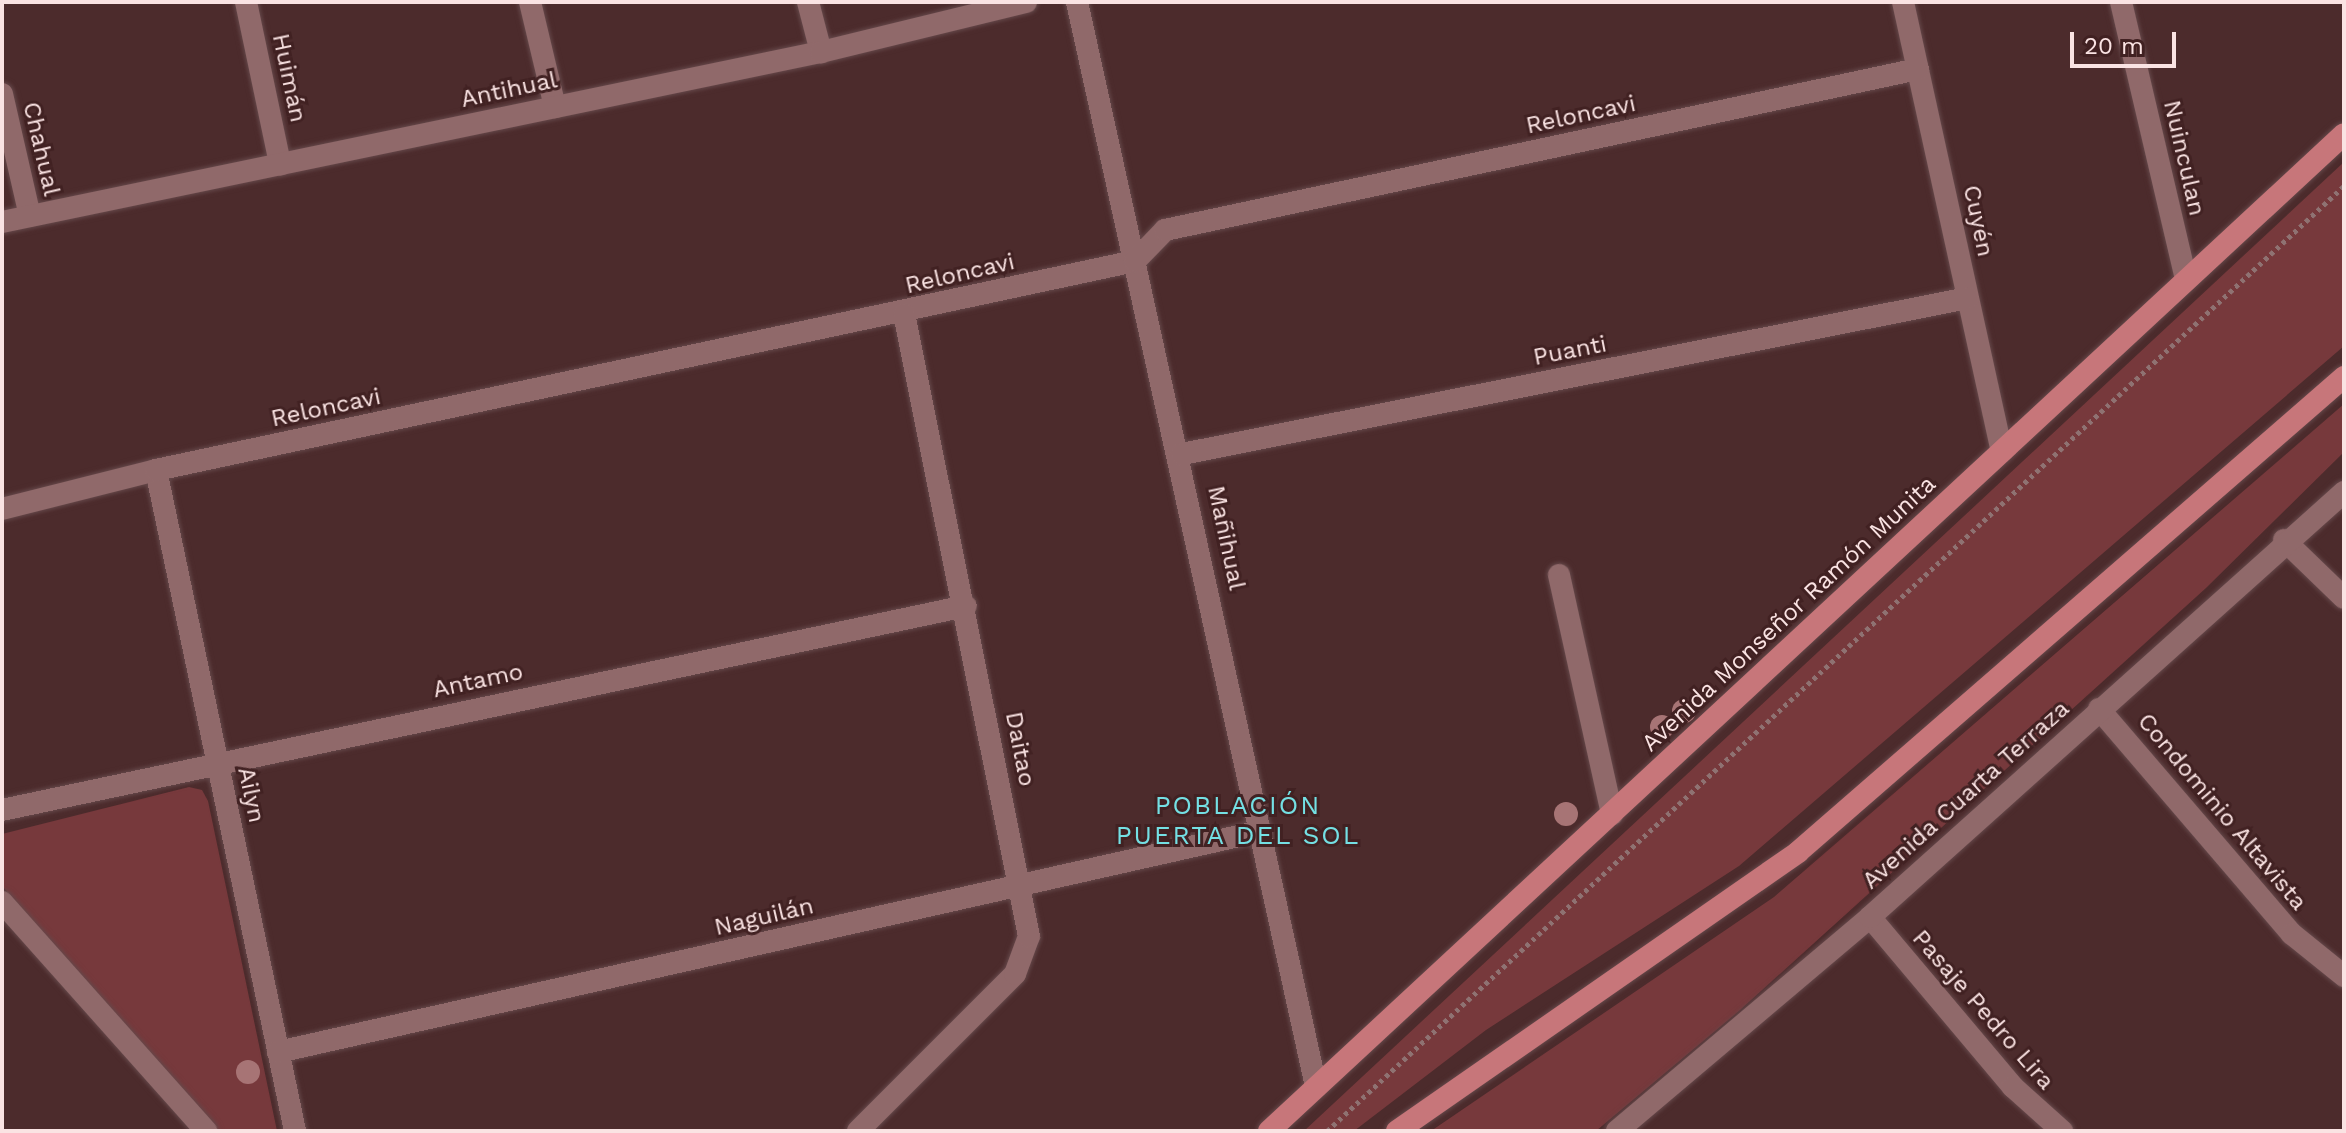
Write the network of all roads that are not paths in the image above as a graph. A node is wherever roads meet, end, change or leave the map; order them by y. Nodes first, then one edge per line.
1 (246, 2) edge
2 (530, 2) edge
3 (808, 2) edge
4 (1026, 2) edge
5 (1077, 2) edge
6 (1903, 2) edge
7 (2121, 2) edge
8 (821, 52) junction
9 (1918, 69) junction
10 (2, 94) edge
11 (555, 107) junction
12 (2344, 134) edge
13 (280, 164) junction
14 (30, 216) junction
15 (2, 222) edge
16 (1135, 261) junction
17 (2186, 279) junction
18 (1968, 298) junction
19 (904, 314) junction
20 (2344, 377) edge
21 (2002, 451) junction
22 (1182, 454) junction
23 (156, 470) junction
24 (2344, 492) edge
25 (2, 509) edge
26 (2284, 540) junction
27 (1559, 575) dead end
28 (2344, 598) edge
29 (966, 606) junction
30 (2099, 709) junction
31 (217, 762) junction
32 (2, 810) edge
33 (1612, 814) junction
34 (1261, 831) junction
35 (1020, 886) junction
36 (2, 902) edge
37 (1870, 917) junction
38 (2344, 976) edge
39 (278, 1052) junction
40 (1316, 1086) junction
41 (1631, 1127) edge
42 (206, 1131) edge
43 (295, 1131) edge
44 (858, 1131) edge
45 (1269, 1131) edge
46 (1397, 1131) edge
47 (2062, 1131) edge

1 - 13 street, Huimán
2 - 11 street
3 - 8 street
4 - 8 street, Antihual
5 - 16 street, Mañihual
6 - 9 street, Cuyén
7 - 17 street, Nuinculan
8 - 11 street, Antihual
9 - 16 street, Reloncavi
9 - 18 street, Cuyén
10 - 14 street, Chahual
11 - 13 street, Antihual
12 - 17 main road, Avenida Monseñor Ramón Munita
13 - 14 street, Antihual
14 - 15 street, Antihual
16 - 19 street, Reloncavi
16 - 22 street, Mañihual
17 - 21 main road, Avenida Monseñor Ramón Munita
18 - 21 street, Cuyén
18 - 22 street, Puanti
19 - 23 street, Reloncavi
19 - 29 street, Daitao
20 - 46 main road
21 - 33 main road, Avenida Monseñor Ramón Munita
22 - 34 street, Mañihual
23 - 25 street, Reloncavi
23 - 31 street, Ailyn
24 - 26 street, Avenida Cuarta Terraza
26 - 28 street
26 - 30 street, Avenida Cuarta Terraza
27 - 33 street
29 - 31 street, Antamo
29 - 35 street, Daitao
30 - 37 street, Avenida Cuarta Terraza
30 - 38 street, Condominio Altavista
31 - 32 street, Antamo
31 - 39 street, Ailyn
33 - 40 main road, Avenida Monseñor Ramón Munita
34 - 35 street, Naguilán
34 - 40 street, Mañihual
35 - 39 street, Naguilán
35 - 44 street, Daitao
36 - 42 street
37 - 41 street, Avenida Cuarta Terraza
37 - 47 street, Pasaje Pedro Lira
39 - 43 street, Ailyn
40 - 45 main road, Avenida Monseñor Ramón Munita

